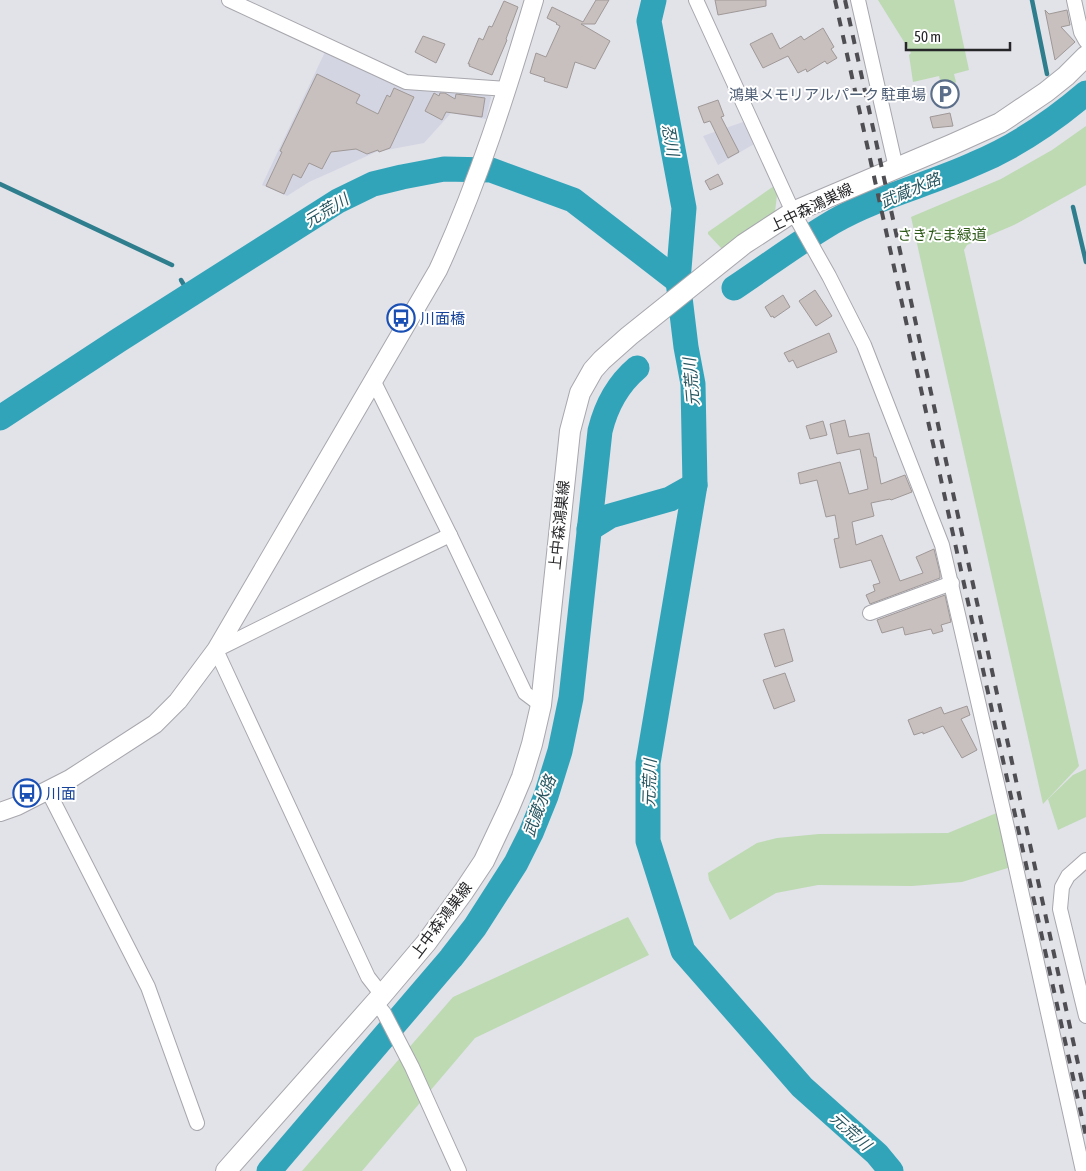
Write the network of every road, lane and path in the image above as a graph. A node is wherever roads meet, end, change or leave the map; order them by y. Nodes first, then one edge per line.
1 (229, 0) edge
2 (534, 0) edge
3 (696, 0) edge
4 (858, 0) edge
5 (1074, 0) edge
6 (1086, 41) edge
7 (1086, 56) edge
8 (507, 89) junction
9 (896, 168) junction
10 (796, 218) junction
11 (373, 380) junction
12 (450, 535) junction
13 (952, 583) junction
14 (870, 613) dead end
15 (216, 650) junction
16 (541, 705) junction
17 (48, 791) junction
18 (0, 812) edge
19 (1086, 860) edge
20 (380, 1003) junction
21 (1086, 1016) edge
22 (197, 1123) dead end
23 (226, 1171) edge
24 (459, 1171) edge
25 (1083, 1171) edge

1 - 8 street
2 - 8 street
3 - 10 street
4 - 9 street
5 - 6 street
7 - 9 main road, 上中森鴻巣線
8 - 11 street
9 - 10 main road, 上中森鴻巣線
10 - 13 street
10 - 16 main road, 上中森鴻巣線
11 - 12 street
11 - 15 street
12 - 15 street
12 - 16 street
13 - 14 street
13 - 25 street
15 - 17 street
15 - 20 street
16 - 20 main road, 上中森鴻巣線
17 - 18 street
17 - 22 street
19 - 21 street
20 - 23 main road, 上中森鴻巣線
20 - 24 street

